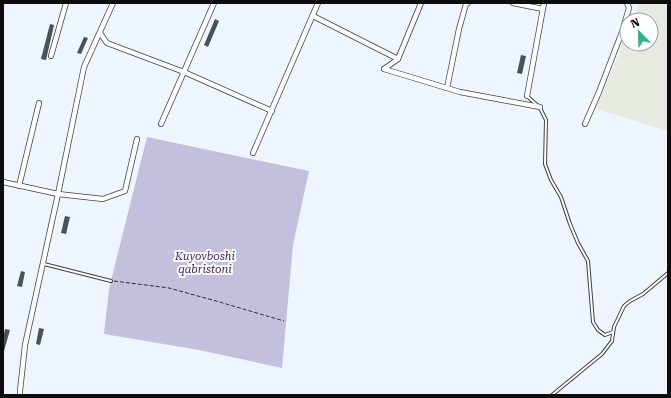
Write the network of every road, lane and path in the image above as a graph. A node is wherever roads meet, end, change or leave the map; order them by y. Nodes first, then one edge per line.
1 (66, 3) edge
2 (113, 3) edge
3 (214, 3) edge
4 (318, 3) edge
5 (421, 3) edge
6 (468, 3) edge
7 (513, 3) edge
8 (544, 3) edge
9 (627, 3) edge
10 (543, 9) junction
11 (313, 16) junction
12 (100, 33) junction
13 (51, 56) dead end
14 (398, 60) junction
15 (184, 72) junction
16 (447, 88) junction
17 (527, 96) joint
18 (39, 103) dead end
19 (540, 107) junction
20 (272, 111) junction
21 (162, 124) dead end
22 (584, 124) dead end
23 (137, 139) dead end
24 (253, 153) dead end
25 (3, 182) edge
26 (19, 186) junction
27 (58, 194) junction
28 (43, 264) junction
29 (668, 274) edge
30 (111, 281) joint
31 (284, 321) dead end
32 (614, 332) junction
33 (20, 395) edge
34 (552, 395) edge

1 - 13 street
2 - 12 street
3 - 15 street
4 - 11 street
5 - 14 street
6 - 16 street
7 - 10 street
8 - 10 street
9 - 22 street
10 - 17 street
11 - 14 street
11 - 20 street
12 - 15 street
12 - 27 street
14 - 16 street
15 - 20 street
15 - 21 street
16 - 19 street
17 - 19 lane
18 - 26 street
19 - 32 lane
20 - 24 street
23 - 27 street
25 - 26 street
26 - 27 street
27 - 28 street
28 - 30 lane
28 - 33 street
29 - 32 lane
30 - 31 path
32 - 34 lane

